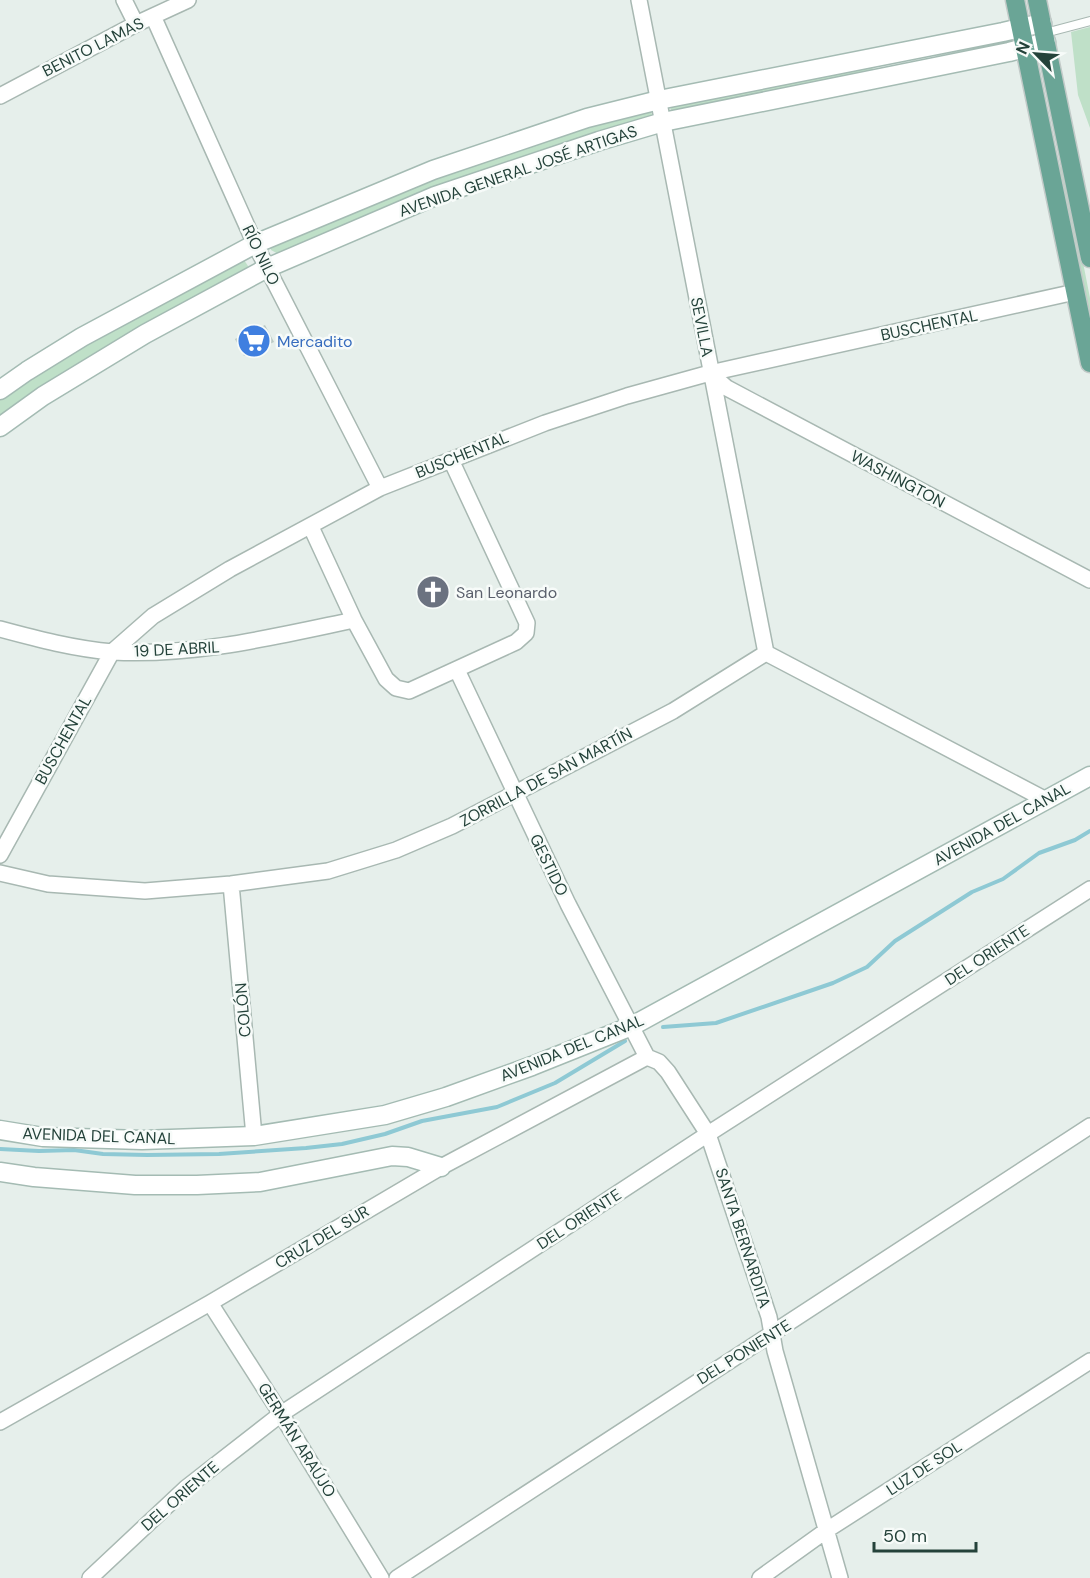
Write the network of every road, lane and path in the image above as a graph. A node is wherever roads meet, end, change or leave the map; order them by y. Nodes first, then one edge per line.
1 (124, 0) edge
2 (188, 0) edge
3 (639, 0) edge
4 (1015, 0) edge
5 (1037, 0) edge
6 (166, 4) edge
7 (153, 16) junction
8 (1090, 21) edge
9 (136, 24) junction
10 (1020, 28) junction
11 (1044, 33) junction
12 (1025, 48) junction
13 (911, 50) junction
14 (914, 71) junction
15 (0, 95) edge
16 (659, 100) junction
17 (663, 122) junction
18 (255, 244) junction
19 (1090, 258) edge
20 (267, 268) junction
21 (1075, 292) junction
22 (1090, 363) edge
23 (710, 373) junction
24 (0, 390) edge
25 (0, 427) edge
26 (450, 460) junction
27 (380, 488) junction
28 (311, 527) junction
29 (1090, 580) edge
30 (354, 620) junction
31 (0, 629) edge
32 (112, 652) junction
33 (766, 653) junction
34 (457, 670) junction
35 (1090, 776) edge
36 (515, 794) junction
37 (1046, 800) junction
38 (0, 855) edge
39 (0, 873) edge
40 (231, 884) junction
41 (1090, 889) edge
42 (632, 1026) junction
43 (647, 1057) junction
44 (1090, 1126) edge
45 (0, 1130) edge
46 (708, 1134) junction
47 (254, 1136) junction
48 (441, 1167) junction
49 (0, 1172) edge
50 (210, 1303) junction
51 (772, 1334) junction
52 (1090, 1361) edge
53 (281, 1414) junction
54 (0, 1422) edge
55 (827, 1530) junction
56 (90, 1578) edge
57 (381, 1578) edge
58 (397, 1578) edge
59 (760, 1578) edge
60 (840, 1578) edge

1 - 9 street
2 - 6 street, BENITO LAMAS
3 - 16 street, SEVILLA
4 - 10 main road
5 - 11 main road
6 - 7 street, BENITO LAMAS
7 - 9 street, BENITO LAMAS
7 - 18 street, RÍO NILO
8 - 11 lane
9 - 15 street, BENITO LAMAS
10 - 11 street, AVENIDA GENERAL JOSÉ ARTIGAS
10 - 12 main road
10 - 13 street, AVENIDA GENERAL JOSÉ ARTIGAS
11 - 12 street, AVENIDA GENERAL JOSÉ ARTIGAS
11 - 19 main road
12 - 14 street, AVENIDA GENERAL JOSÉ ARTIGAS
12 - 21 main road
13 - 14 street
13 - 16 street, AVENIDA GENERAL JOSÉ ARTIGAS
14 - 17 street, AVENIDA GENERAL JOSÉ ARTIGAS
16 - 17 street, SEVILLA
16 - 18 street, AVENIDA GENERAL JOSÉ ARTIGAS
17 - 20 street, AVENIDA GENERAL JOSÉ ARTIGAS
17 - 23 street, SEVILLA
18 - 20 street, RÍO NILO
18 - 24 street, AVENIDA GENERAL JOSÉ ARTIGAS
20 - 25 street, AVENIDA GENERAL JOSÉ ARTIGAS
20 - 27 street, RÍO NILO
21 - 22 main road
21 - 23 street, BUSCHENTAL
23 - 26 street, BUSCHENTAL
23 - 29 street, WASHINGTON
23 - 33 street, SEVILLA
26 - 27 street, BUSCHENTAL
26 - 34 street
27 - 28 street, BUSCHENTAL
28 - 30 street
28 - 32 street, BUSCHENTAL
30 - 32 street, 19 DE ABRIL
30 - 34 street
31 - 32 street, 19 DE ABRIL
32 - 38 street, BUSCHENTAL
33 - 36 street, ZORRILLA DE SAN MARTÍN
33 - 37 street
34 - 36 street, GESTIDO
35 - 37 street, AVENIDA DEL CANAL
36 - 40 street, ZORRILLA DE SAN MARTÍN
36 - 42 street, GESTIDO
37 - 42 street, AVENIDA DEL CANAL
39 - 40 street, ZORRILLA DE SAN MARTÍN
40 - 47 street, COLÓN
41 - 46 street, DEL ORIENTE
42 - 43 street, GESTIDO
42 - 47 street, AVENIDA DEL CANAL
43 - 46 street, SANTA BERNARDITA
43 - 48 street, CRUZ DEL SUR
44 - 51 street, DEL PONIENTE
45 - 47 street, AVENIDA DEL CANAL
46 - 51 street, SANTA BERNARDITA
46 - 53 street, DEL ORIENTE
48 - 49 street
48 - 50 street, CRUZ DEL SUR
50 - 53 street, GERMÁN ARAÚJO
50 - 54 street, CRUZ DEL SUR
51 - 55 street, SANTA BERNARDITA
51 - 58 street, DEL PONIENTE
52 - 55 street, LUZ DE SOL
53 - 56 street, DEL ORIENTE
53 - 57 street, GERMÁN ARAÚJO
55 - 59 street, LUZ DE SOL
55 - 60 street, SANTA BERNARDITA

